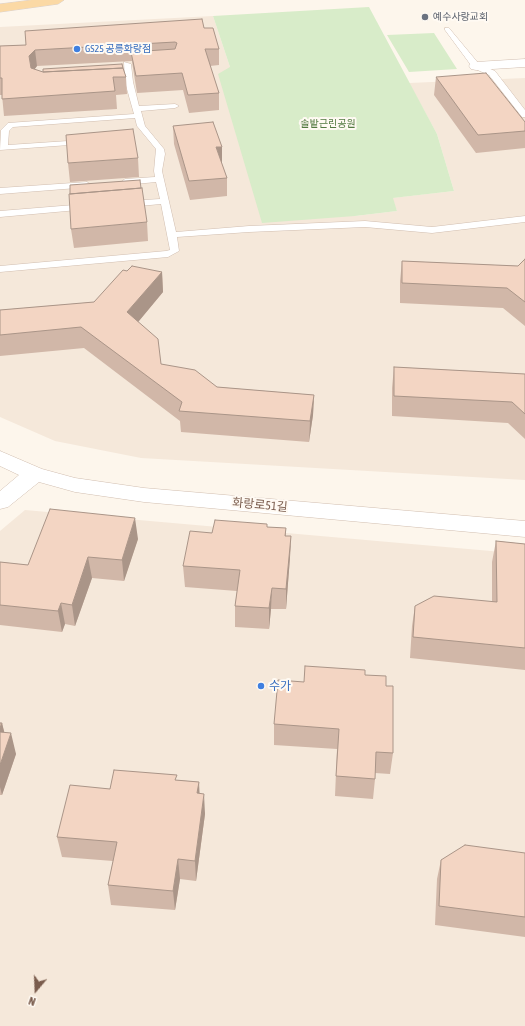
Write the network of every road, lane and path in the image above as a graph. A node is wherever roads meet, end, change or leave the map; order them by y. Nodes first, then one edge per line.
1 (58, 0) edge
2 (0, 8) edge
3 (447, 29) dead end
4 (525, 63) edge
5 (127, 64) edge
6 (476, 66) junction
7 (175, 106) dead end
8 (136, 112) junction
9 (525, 115) edge
10 (95, 141) edge
11 (2, 148) edge
12 (160, 179) junction
13 (114, 183) edge
14 (99, 184) edge
15 (0, 191) edge
16 (165, 201) junction
17 (118, 204) edge
18 (94, 206) edge
19 (0, 214) edge
20 (525, 219) edge
21 (173, 235) junction
22 (0, 269) edge
23 (0, 458) edge
24 (35, 474) junction
25 (0, 502) edge
26 (525, 529) edge

1 - 2 main road
3 - 6 lane
4 - 6 street
5 - 8 lane
6 - 9 lane
7 - 8 lane
8 - 11 lane
8 - 12 lane
10 - 11 lane
12 - 13 lane
12 - 16 lane
14 - 15 lane
16 - 17 lane
16 - 21 lane
18 - 19 lane
20 - 21 lane
21 - 22 lane
23 - 24 street, 화랑로51길
24 - 25 street
24 - 26 street, 화랑로51길

